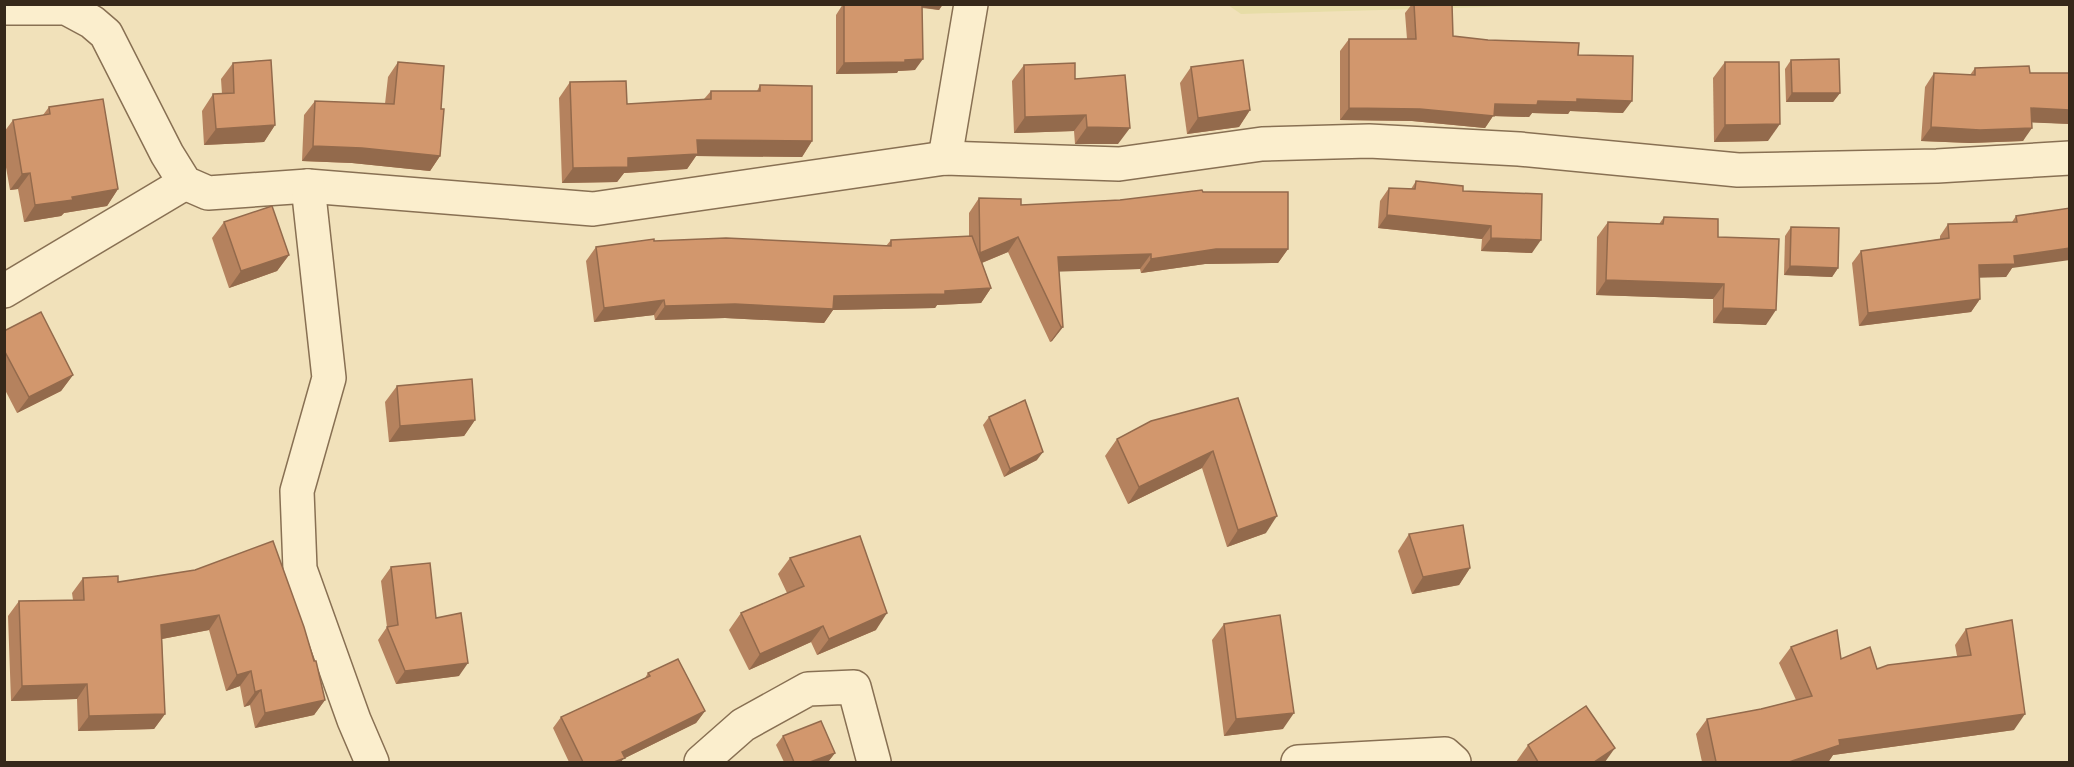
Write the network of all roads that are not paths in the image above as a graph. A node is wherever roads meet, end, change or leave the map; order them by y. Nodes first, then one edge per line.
1 (971, 4) edge
2 (4, 8) edge
3 (95, 13) edge
4 (945, 158) junction
5 (2070, 158) edge
6 (185, 183) junction
7 (308, 186) junction
8 (4, 291) edge
9 (372, 762) edge
10 (701, 762) edge
11 (874, 762) edge
12 (1298, 762) edge
13 (1454, 762) edge

1 - 4 street
2 - 3 street
3 - 6 street
4 - 5 street
4 - 7 street
6 - 7 street
6 - 8 street
7 - 9 street
10 - 11 street
12 - 13 street

